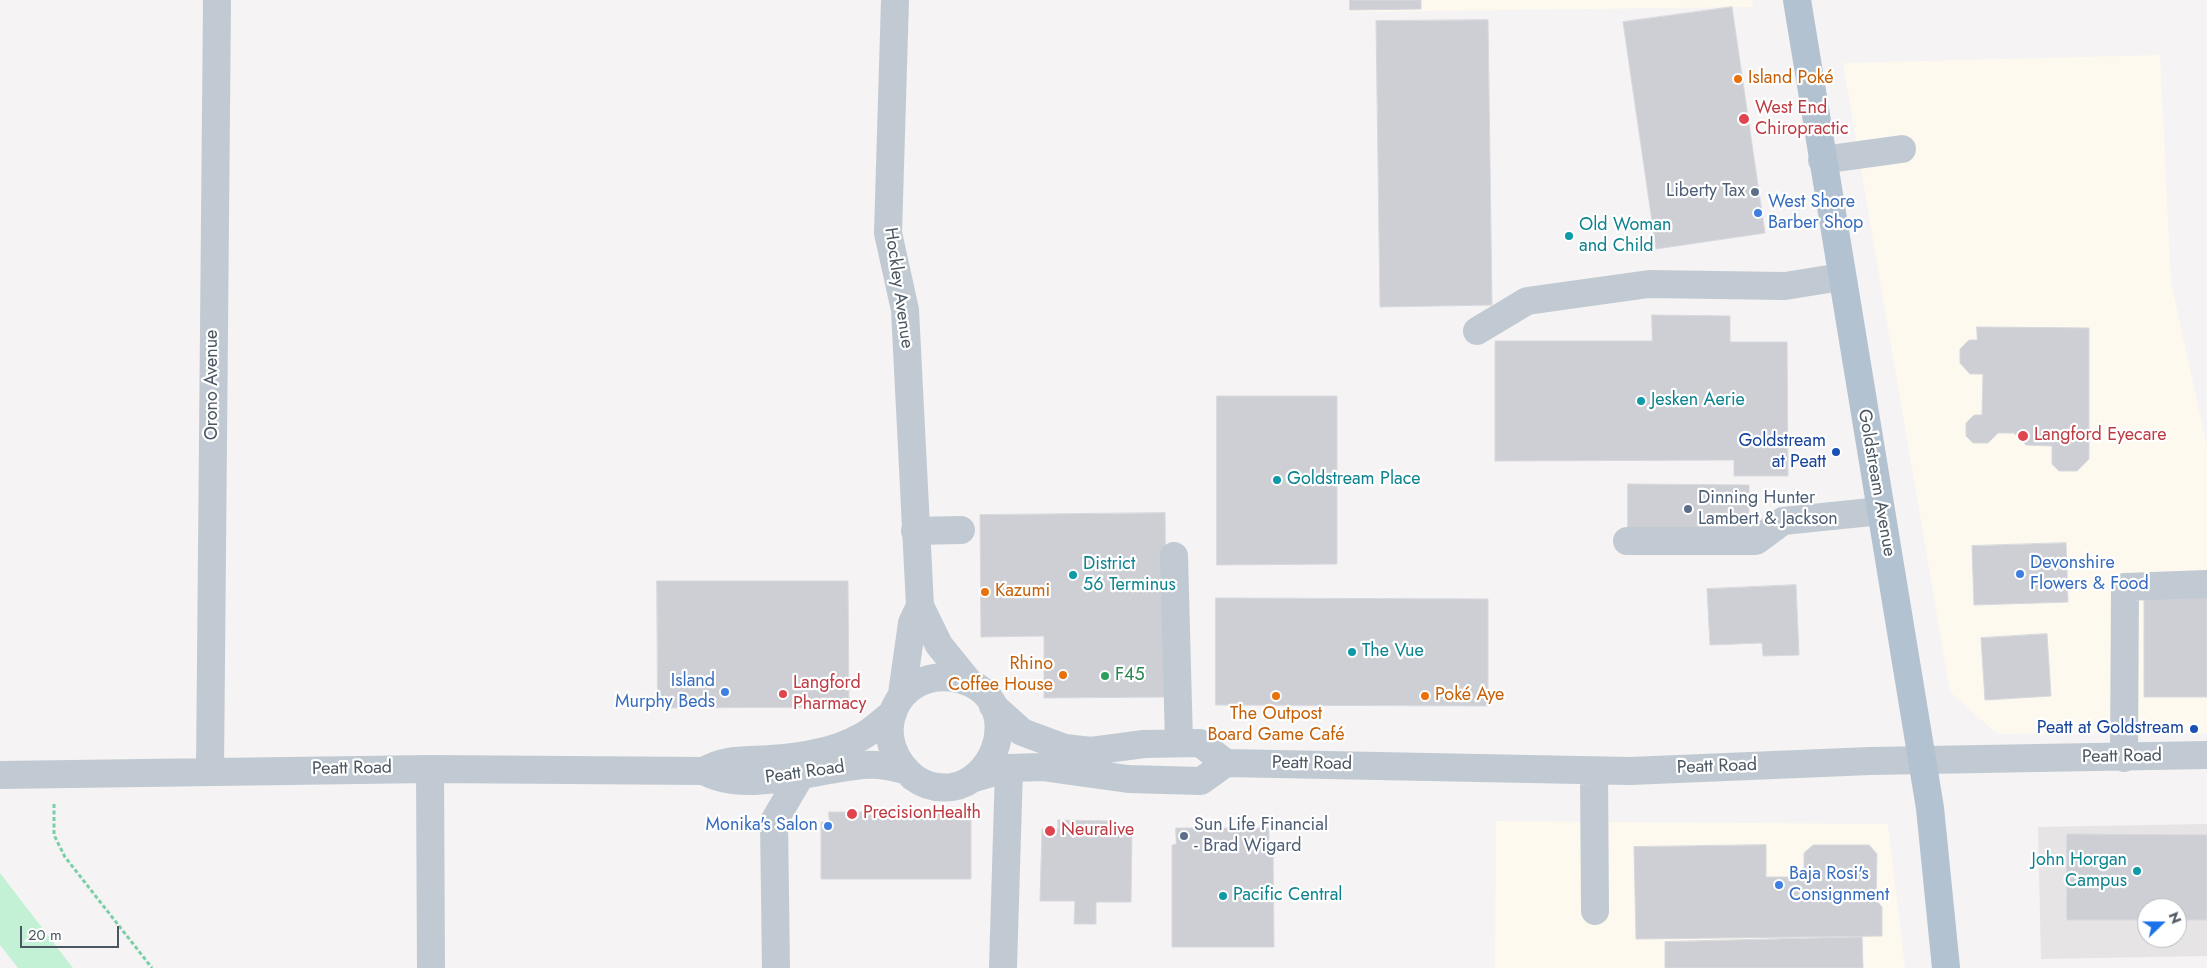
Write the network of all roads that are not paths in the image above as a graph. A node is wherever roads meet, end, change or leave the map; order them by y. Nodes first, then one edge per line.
1 (217, 0) edge
2 (895, 0) edge
3 (1797, 0) edge
4 (1902, 149) dead end
5 (1822, 160) junction
6 (1841, 277) junction
7 (1477, 331) dead end
8 (1880, 511) junction
9 (961, 530) dead end
10 (915, 531) junction
11 (1627, 541) dead end
12 (1174, 556) dead end
13 (2207, 584) edge
14 (920, 606) junction
15 (969, 682) junction
16 (898, 704) junction
17 (993, 706) junction
18 (1179, 742) junction
19 (2207, 755) edge
20 (2124, 758) junction
21 (1922, 761) junction
22 (1226, 763) junction
23 (1008, 768) junction
24 (430, 769) junction
25 (210, 771) junction
26 (704, 771) junction
27 (907, 771) junction
28 (1594, 771) junction
29 (0, 775) edge
30 (801, 775) junction
31 (971, 779) junction
32 (740, 780) junction
33 (774, 820) junction
34 (1595, 911) dead end
35 (431, 968) edge
36 (776, 968) edge
37 (1002, 968) edge
38 (1946, 968) edge

1 - 25 street, Orono Avenue
2 - 10 street, Hockley Avenue
3 - 5 main road, Goldstream Avenue
4 - 5 street
5 - 6 main road, Goldstream Avenue
6 - 7 street
6 - 8 main road, Goldstream Avenue
8 - 11 street
8 - 21 main road, Goldstream Avenue
9 - 10 street
10 - 14 street, Hockley Avenue
12 - 18 street
13 - 20 street
14 - 15 street, Hockley Avenue
14 - 16 street, Hockley Avenue
15 - 16 street, Peatt Road
15 - 17 street, Peatt Road
16 - 26 street, Peatt Road
16 - 27 street, Peatt Road
17 - 18 street, Peatt Road
17 - 31 street, Peatt Road
18 - 22 street, Peatt Road
19 - 20 street, Peatt Road
20 - 21 street, Peatt Road
21 - 28 street, Peatt Road
21 - 38 main road, Goldstream Avenue
22 - 23 street, Peatt Road
22 - 28 street, Peatt Road
23 - 31 street, Peatt Road
23 - 37 street
24 - 25 street, Peatt Road
24 - 26 street, Peatt Road
24 - 35 street
25 - 29 street, Peatt Road
26 - 32 street, Peatt Road
27 - 30 street, Peatt Road
27 - 31 street, Peatt Road
28 - 34 street
30 - 32 street, Peatt Road
30 - 33 street
32 - 33 street
33 - 36 street

